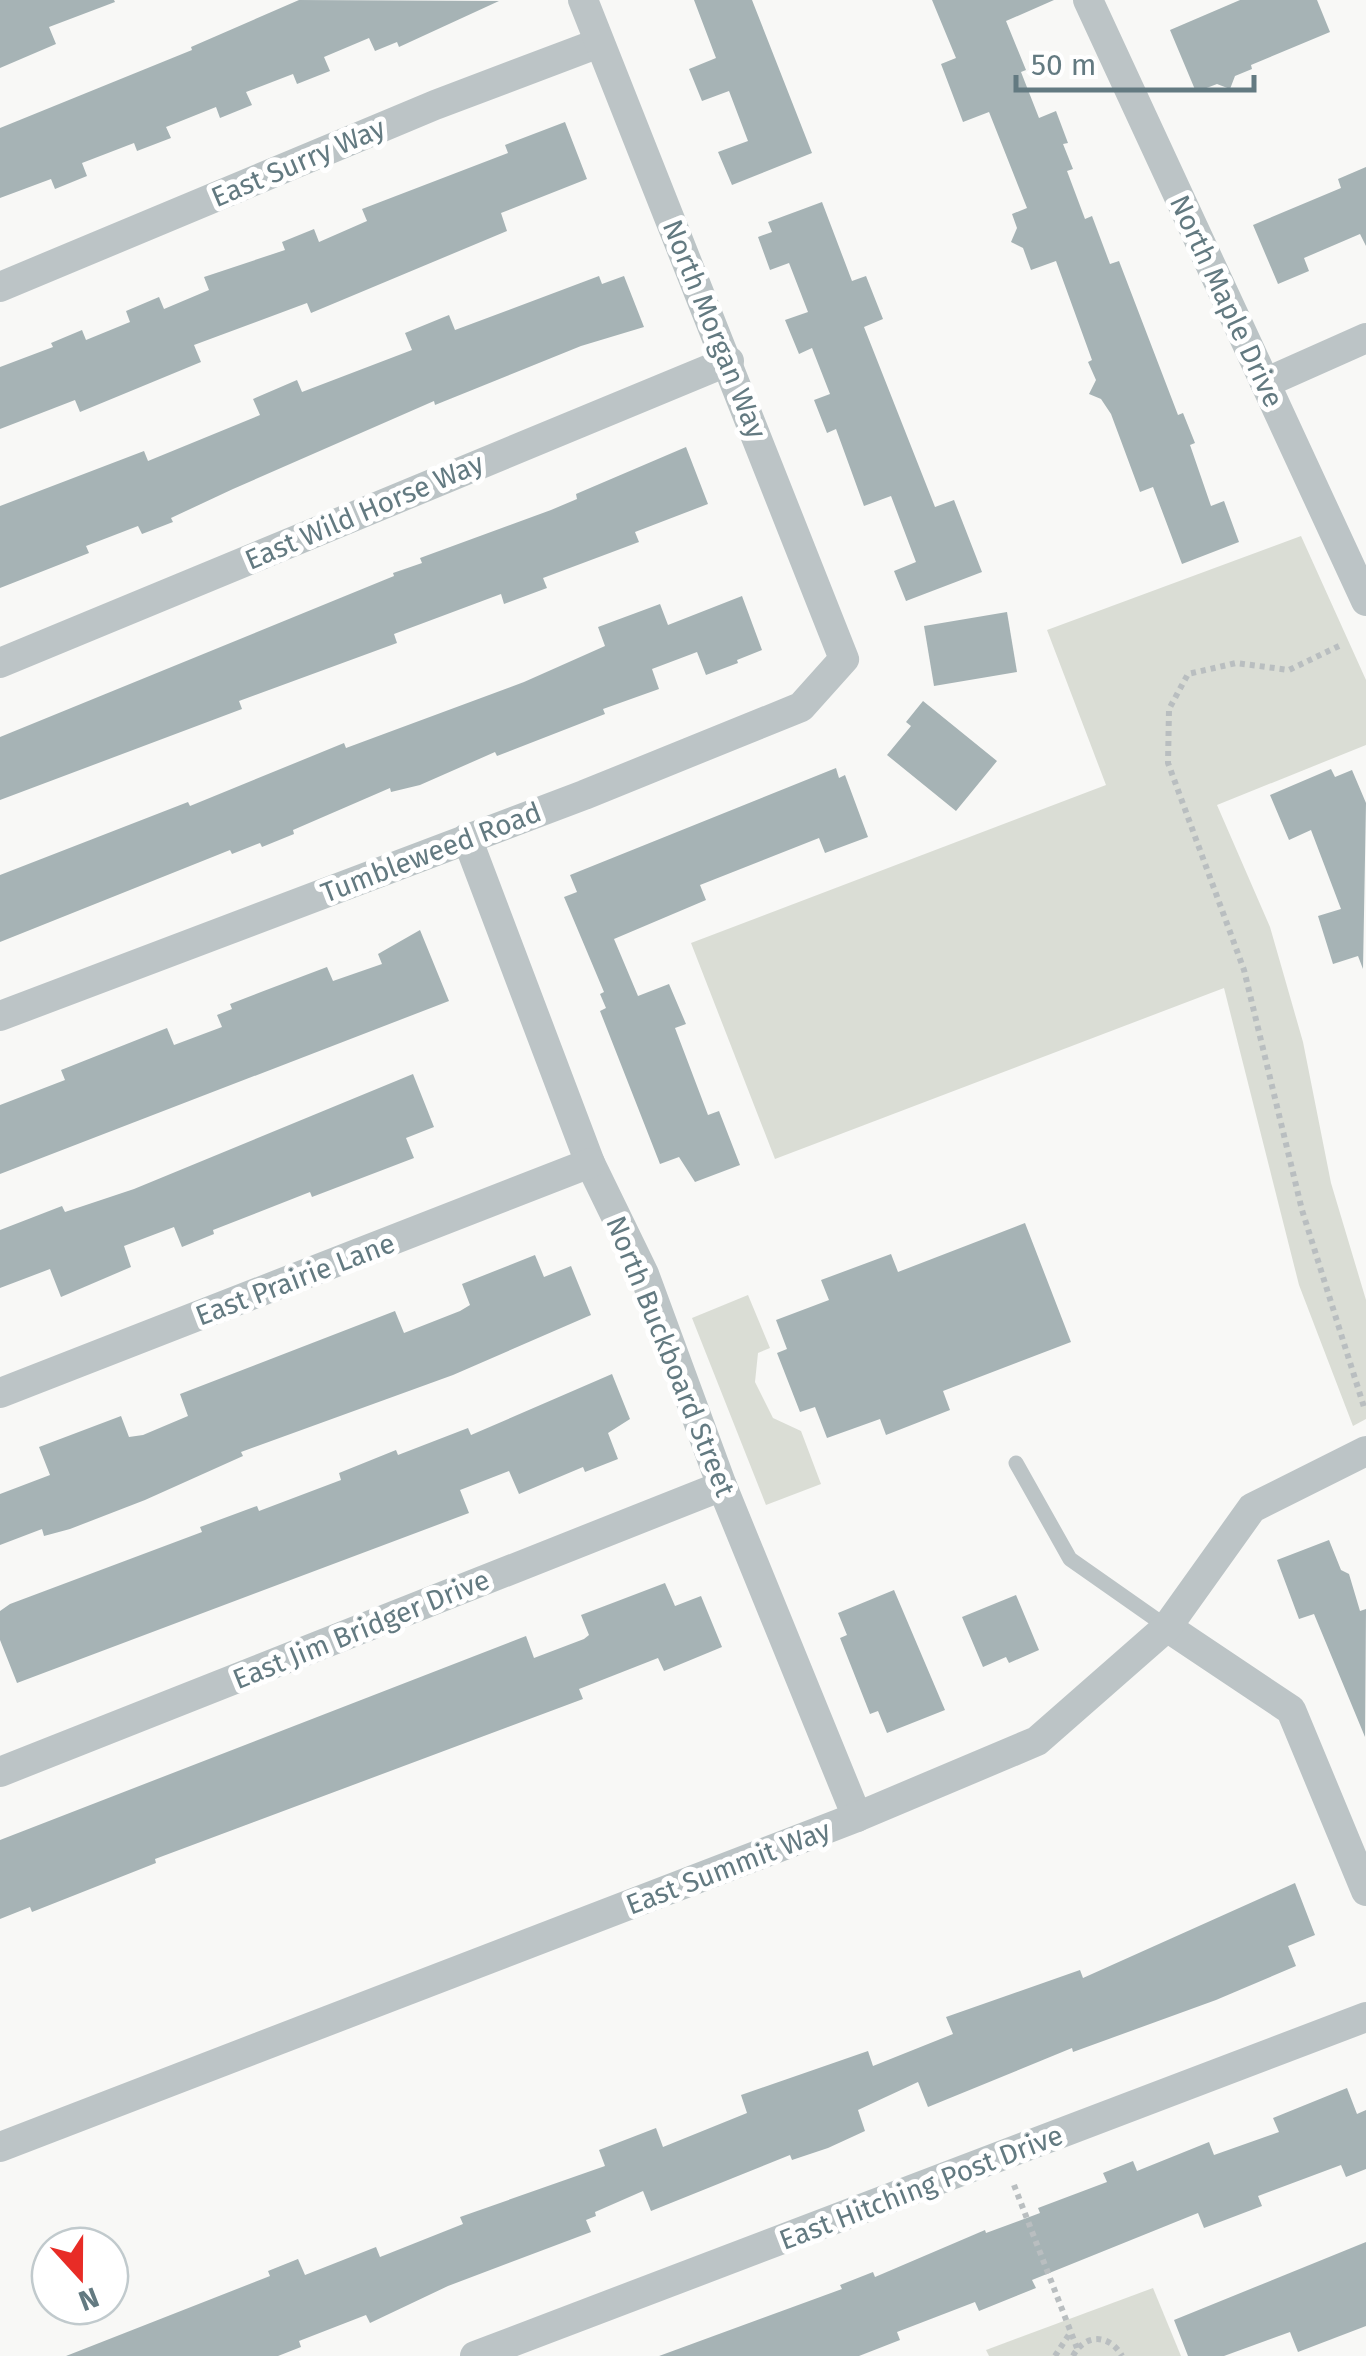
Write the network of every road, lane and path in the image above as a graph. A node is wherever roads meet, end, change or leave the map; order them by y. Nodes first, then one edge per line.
1 (583, 0) edge
2 (1088, 0) edge
3 (599, 43) junction
4 (0, 287) edge
5 (1366, 338) edge
6 (729, 361) junction
7 (1265, 383) junction
8 (1366, 601) edge
9 (1340, 646) dead end
10 (844, 660) joint
11 (0, 663) edge
12 (467, 838) junction
13 (0, 1016) edge
14 (590, 1163) junction
15 (0, 1392) edge
16 (1364, 1407) edge
17 (1366, 1451) edge
18 (1016, 1462) dead end
19 (722, 1486) junction
20 (1168, 1627) junction
21 (0, 1772) edge
22 (856, 1817) junction
23 (1366, 1890) edge
24 (1366, 2017) edge
25 (0, 2147) edge
26 (1014, 2184) dead end
27 (1070, 2333) junction
28 (1077, 2348) junction
29 (476, 2356) edge
30 (1055, 2356) edge
31 (1073, 2356) edge
32 (1122, 2356) edge

1 - 3 street, North Morgan Way
2 - 7 street, North Maple Drive
3 - 4 street, East Surry Way
3 - 6 street, North Morgan Way
5 - 7 street
6 - 10 street, North Morgan Way
6 - 11 street, East Wild Horse Way
7 - 8 street, North Maple Drive
9 - 16 path
10 - 12 street, Tumbleweed Road
12 - 13 street, Tumbleweed Road
12 - 14 street, North Buckboard Street
14 - 15 street, East Prairie Lane
14 - 19 street, North Buckboard Street
17 - 20 street, East Summit Way
18 - 20 lane
19 - 21 street, East Jim Bridger Drive
19 - 22 street, North Buckboard Street
20 - 22 street, East Summit Way
20 - 23 street
22 - 25 street, East Summit Way
24 - 29 street, East Hitching Post Drive
26 - 27 path
27 - 28 path
27 - 30 path
28 - 31 path
28 - 32 path

